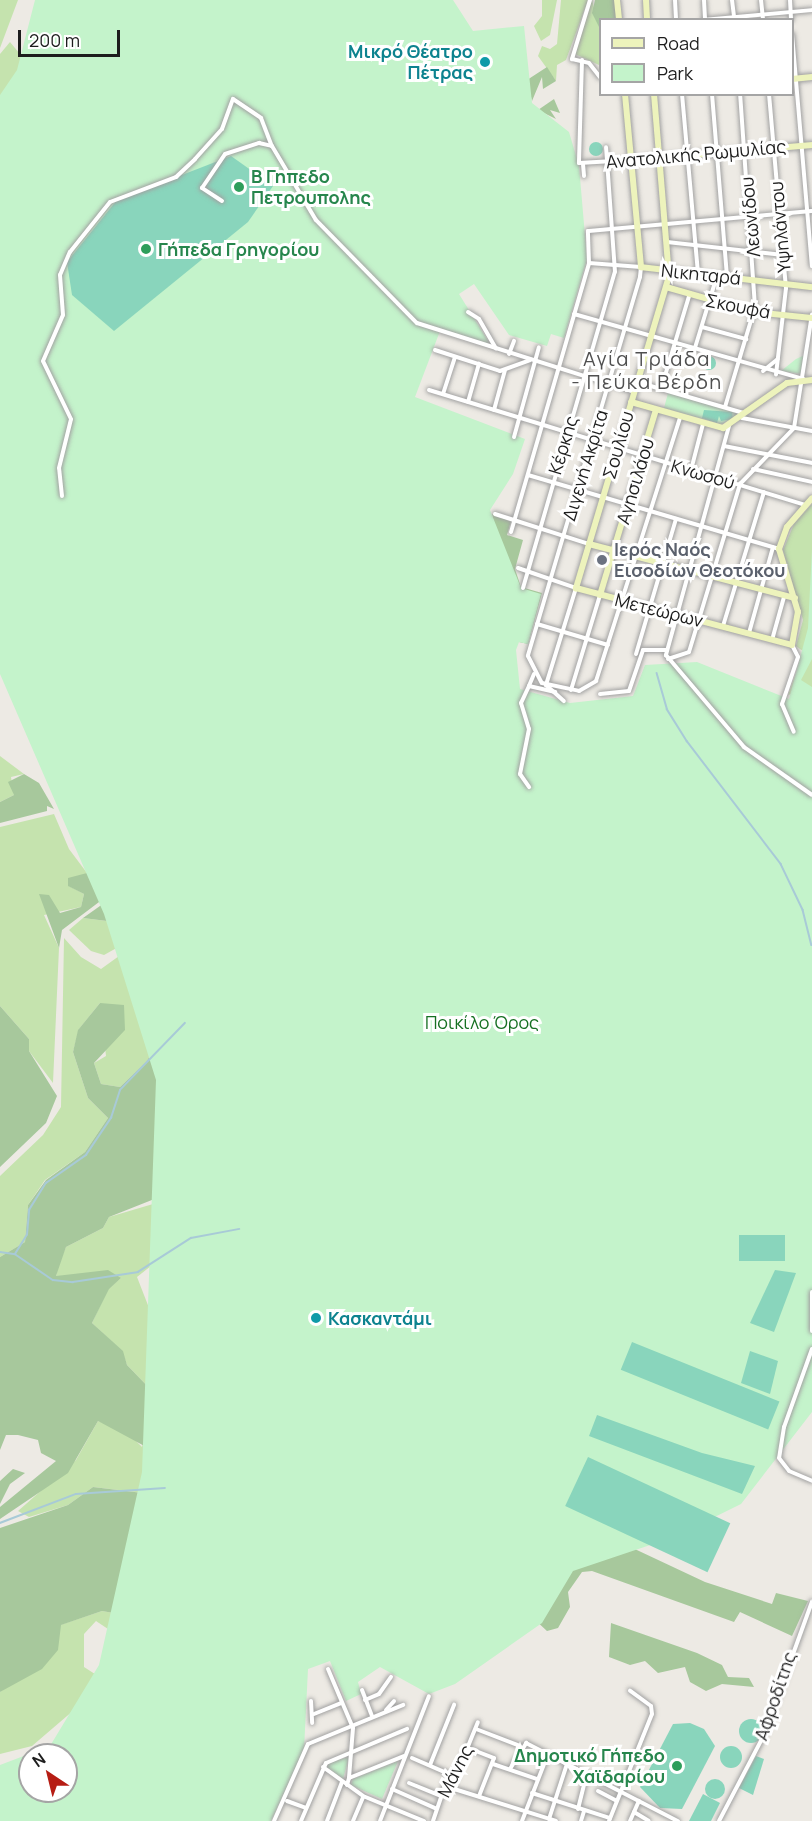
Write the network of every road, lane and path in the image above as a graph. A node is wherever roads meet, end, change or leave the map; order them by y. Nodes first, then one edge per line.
1 (590, 0) edge
2 (617, 0) edge
3 (646, 0) edge
4 (675, 0) edge
5 (704, 0) edge
6 (732, 0) edge
7 (761, 0) edge
8 (790, 0) edge
9 (812, 10) edge
10 (791, 12) junction
11 (763, 17) edge
12 (619, 18) edge
13 (647, 18) edge
14 (676, 18) edge
15 (704, 18) edge
16 (734, 18) edge
17 (791, 18) edge
18 (582, 60) junction
19 (599, 76) edge
20 (812, 77) edge
21 (794, 79) edge
22 (625, 96) edge
23 (654, 96) edge
24 (682, 96) edge
25 (712, 96) edge
26 (740, 96) edge
27 (769, 96) edge
28 (812, 145) edge
29 (272, 146) junction
30 (802, 146) junction
31 (606, 147) dead end
32 (773, 148) junction
33 (745, 150) junction
34 (717, 153) junction
35 (688, 155) junction
36 (660, 158) junction
37 (631, 160) junction
38 (606, 162) junction
39 (582, 164) junction
40 (584, 176) dead end
41 (222, 201) dead end
42 (810, 211) edge
43 (779, 214) junction
44 (750, 216) junction
45 (722, 219) junction
46 (693, 221) junction
47 (665, 224) junction
48 (637, 226) junction
49 (612, 228) junction
50 (667, 242) junction
51 (695, 245) junction
52 (724, 249) junction
53 (754, 252) junction
54 (783, 255) junction
55 (589, 263) junction
56 (615, 266) junction
57 (812, 266) edge
58 (641, 267) junction
59 (669, 270) junction
60 (698, 273) junction
61 (717, 276) junction
62 (727, 277) junction
63 (756, 280) junction
64 (786, 284) junction
65 (666, 287) junction
66 (812, 287) edge
67 (689, 296) junction
68 (709, 302) junction
69 (468, 312) dead end
70 (754, 312) junction
71 (574, 314) junction
72 (783, 314) junction
73 (812, 314) edge
74 (812, 318) edge
75 (600, 322) junction
76 (702, 327) junction
77 (626, 330) junction
78 (651, 337) junction
79 (746, 339) junction
80 (514, 341) dead end
81 (675, 345) junction
82 (539, 347) dead end
83 (810, 349) edge
84 (435, 350) dead end
85 (497, 350) junction
86 (694, 351) junction
87 (509, 354) junction
88 (455, 357) junction
89 (778, 359) junction
90 (532, 361) junction
91 (479, 364) junction
92 (738, 364) junction
93 (505, 370) junction
94 (559, 370) junction
95 (763, 371) junction
96 (776, 374) junction
97 (584, 378) junction
98 (804, 379) junction
99 (812, 380) edge
100 (637, 382) junction
101 (609, 385) junction
102 (661, 389) junction
103 (429, 390) dead end
104 (633, 392) junction
105 (442, 394) junction
106 (468, 402) junction
107 (631, 402) junction
108 (724, 407) junction
109 (494, 410) junction
110 (656, 410) junction
111 (745, 416) junction
112 (518, 417) junction
113 (680, 417) junction
114 (542, 424) junction
115 (703, 424) junction
116 (729, 426) junction
117 (794, 428) junction
118 (812, 431) edge
119 (567, 432) junction
120 (514, 437) dead end
121 (592, 439) junction
122 (724, 446) junction
123 (618, 447) junction
124 (767, 453) junction
125 (642, 456) junction
126 (665, 463) junction
127 (812, 463) edge
128 (753, 469) junction
129 (691, 470) junction
130 (528, 475) junction
131 (714, 477) junction
132 (552, 482) junction
133 (812, 482) edge
134 (740, 484) junction
135 (579, 490) junction
136 (764, 492) junction
137 (62, 496) dead end
138 (603, 497) junction
139 (812, 498) edge
140 (628, 505) junction
141 (806, 505) junction
142 (651, 512) junction
143 (495, 514) dead end
144 (676, 519) junction
145 (514, 520) junction
146 (700, 526) junction
147 (540, 528) junction
148 (511, 532) dead end
149 (726, 533) junction
150 (564, 535) junction
151 (749, 540) junction
152 (589, 544) junction
153 (776, 548) junction
154 (614, 551) junction
155 (638, 557) junction
156 (664, 564) junction
157 (518, 568) dead end
158 (527, 571) junction
159 (688, 571) junction
160 (712, 578) junction
161 (550, 579) junction
162 (736, 584) junction
163 (522, 588) dead end
164 (576, 588) junction
165 (760, 591) junction
166 (600, 595) junction
167 (784, 597) junction
168 (795, 598) junction
169 (623, 601) junction
170 (650, 608) junction
171 (675, 614) junction
172 (698, 621) junction
173 (537, 624) junction
174 (723, 627) junction
175 (563, 631) junction
176 (748, 634) junction
177 (587, 638) junction
178 (772, 641) junction
179 (608, 645) junction
180 (792, 645) junction
181 (643, 650) junction
182 (667, 650) junction
183 (668, 659) junction
184 (534, 674) junction
185 (546, 685) junction
186 (529, 686) junction
187 (571, 690) junction
188 (556, 693) junction
189 (600, 694) dead end
190 (564, 701) dead end
191 (794, 732) dead end
192 (529, 787) dead end
193 (812, 795) edge
194 (812, 1292) edge
195 (812, 1331) edge
196 (812, 1349) edge
197 (812, 1481) edge
198 (812, 1602) edge
199 (328, 1669) dead end
200 (391, 1677) dead end
201 (362, 1690) dead end
202 (630, 1691) dead end
203 (429, 1695) dead end
204 (365, 1700) junction
205 (311, 1701) dead end
206 (394, 1701) dead end
207 (341, 1702) junction
208 (402, 1705) dead end
209 (454, 1705) dead end
210 (386, 1711) junction
211 (314, 1714) junction
212 (372, 1716) junction
213 (478, 1722) dead end
214 (312, 1723) dead end
215 (352, 1724) junction
216 (407, 1729) dead end
217 (476, 1729) junction
218 (522, 1745) junction
219 (468, 1748) junction
220 (351, 1752) junction
221 (548, 1754) junction
222 (405, 1755) junction
223 (412, 1758) dead end
224 (493, 1764) junction
225 (567, 1764) junction
226 (430, 1766) junction
227 (323, 1767) junction
228 (510, 1769) junction
229 (449, 1773) junction
230 (587, 1774) junction
231 (349, 1778) junction
232 (537, 1779) junction
233 (345, 1783) junction
234 (409, 1783) dead end
235 (444, 1786) junction
236 (392, 1788) junction
237 (451, 1788) junction
238 (598, 1791) dead end
239 (622, 1792) junction
240 (532, 1793) junction
241 (363, 1796) junction
242 (441, 1796) junction
243 (479, 1796) junction
244 (287, 1801) dead end
245 (555, 1801) junction
246 (617, 1801) junction
247 (639, 1801) junction
248 (385, 1805) junction
249 (306, 1808) junction
250 (437, 1809) junction
251 (578, 1809) junction
252 (525, 1811) junction
253 (584, 1811) junction
254 (634, 1812) junction
255 (549, 1819) junction
256 (668, 1819) edge
257 (609, 1820) edge
258 (274, 1821) edge
259 (301, 1821) edge
260 (327, 1821) edge
261 (353, 1821) edge
262 (380, 1821) edge
263 (424, 1821) edge
264 (433, 1821) edge
265 (522, 1821) edge
266 (556, 1821) edge
267 (581, 1821) edge
268 (630, 1821) edge
269 (650, 1821) edge
270 (678, 1821) edge
271 (719, 1821) edge

1 - 18 street
2 - 12 street
3 - 13 street
4 - 14 street
5 - 15 street
6 - 16 street
7 - 11 street
8 - 10 street
9 - 10 street
10 - 11 street
10 - 17 street
11 - 16 street
18 - 19 street
18 - 39 street
20 - 21 street
21 - 30 street
22 - 37 street, Διγενή Ακρίτα
23 - 36 street, Σουλίου
24 - 35 street
25 - 34 street
26 - 33 street, Λεωνίδου
27 - 32 street, Υψηλάντου
28 - 30 street, Ανατολικής Ρωμυλίας
29 - 41 street
29 - 85 street
29 - 137 street
30 - 32 street, Ανατολικής Ρωμυλίας
30 - 42 street
31 - 38 street, Κέρκης
32 - 33 street, Ανατολικής Ρωμυλίας
32 - 43 street, Υψηλάντου
33 - 34 street, Ανατολικής Ρωμυλίας
33 - 44 street, Λεωνίδου
34 - 35 street, Ανατολικής Ρωμυλίας
34 - 45 street
35 - 36 street, Ανατολικής Ρωμυλίας
35 - 46 street
36 - 37 street, Ανατολικής Ρωμυλίας
36 - 47 street, Σουλίου
37 - 38 street, Ανατολικής Ρωμυλίας
37 - 48 street, Διγενή Ακρίτα
38 - 39 street, Ανατολικής Ρωμυλίας
38 - 49 street, Κέρκης
39 - 40 street
42 - 43 street
42 - 57 street
43 - 44 street
43 - 54 street, Υψηλάντου
44 - 45 street
44 - 53 street, Λεωνίδου
45 - 46 street
45 - 52 street
46 - 47 street
46 - 51 street
47 - 48 street
47 - 50 street, Σουλίου
48 - 49 street
48 - 58 street, Διγενή Ακρίτα
49 - 55 street
49 - 56 street, Κέρκης
50 - 51 street
50 - 59 street, Σουλίου
51 - 52 street
51 - 60 street
52 - 53 street
52 - 62 street
53 - 54 street
53 - 63 street, Λεωνίδου
54 - 64 street, Υψηλάντου
55 - 56 street, Νικηταρά
55 - 71 street
56 - 58 street, Νικηταρά
56 - 75 street, Κέρκης
58 - 59 street, Νικηταρά
58 - 77 street, Διγενή Ακρίτα
59 - 60 street, Νικηταρά
59 - 65 street, Σουλίου
60 - 61 street, Νικηταρά
61 - 62 street, Νικηταρά
61 - 68 street
62 - 63 street, Νικηταρά
63 - 64 street, Νικηταρά
63 - 70 street, Λεωνίδου
64 - 66 street, Νικηταρά
64 - 72 street, Υψηλάντου
65 - 67 street, Σκουφά
65 - 78 street, Σουλίου
67 - 68 street, Σκουφά
67 - 81 street
68 - 70 street, Σκουφά
68 - 76 street
69 - 85 street
70 - 72 street, Σκουφά
70 - 79 street, Λεωνίδου
71 - 75 street
71 - 94 street
72 - 74 street, Σκουφά
72 - 89 street, Υψηλάντου
73 - 74 street
74 - 83 street
75 - 77 street
75 - 97 street, Κέρκης
76 - 79 street
76 - 86 street
77 - 78 street
77 - 101 street, Διγενή Ακρίτα
78 - 81 street
78 - 100 street, Σουλίου
79 - 92 street, Λεωνίδου
80 - 87 street
81 - 86 street
81 - 102 street
82 - 90 street
83 - 98 street
84 - 88 street
85 - 87 street
86 - 92 street
87 - 90 street
88 - 91 street
88 - 105 street
89 - 95 street
89 - 96 street, Υψηλάντου
90 - 93 street
90 - 94 street
90 - 112 street
91 - 93 street
91 - 106 street
92 - 95 street
92 - 108 street, Λεωνίδου
93 - 109 street
94 - 97 street
94 - 114 street
95 - 96 street
96 - 98 street
97 - 101 street
97 - 119 street, Κέρκης
98 - 99 street
98 - 111 street
98 - 117 street
100 - 102 street
100 - 104 street, Σουλίου
101 - 104 street
101 - 121 street, Διγενή Ακρίτα
102 - 108 street
103 - 105 street, Κνωσού
104 - 107 street, Σουλίου
105 - 106 street, Κνωσού
106 - 109 street, Κνωσού
107 - 110 street
107 - 123 street, Σουλίου
108 - 111 street
109 - 112 street, Κνωσού
110 - 113 street
110 - 125 street, Αγησιλάου
111 - 116 street
111 - 117 street
112 - 114 street, Κνωσού
112 - 120 street
113 - 115 street
113 - 126 street
114 - 119 street, Κνωσού
114 - 130 street
115 - 116 street
115 - 129 street
116 - 122 street
117 - 118 street
117 - 124 street
119 - 121 street, Κνωσού
119 - 132 street, Κέρκης
121 - 123 street, Κνωσού
121 - 135 street, Διγενή Ακρίτα
122 - 124 street
122 - 131 street
123 - 125 street, Κνωσού
123 - 138 street, Σουλίου
124 - 127 street
124 - 128 street
125 - 126 street, Κνωσού
125 - 140 street, Αγησιλάου
126 - 129 street, Κνωσού
126 - 142 street
128 - 133 street
128 - 134 street
129 - 131 street, Κνωσού
130 - 132 street
130 - 145 street
131 - 134 street, Κνωσού
131 - 146 street
132 - 135 street
132 - 147 street, Κέρκης
134 - 136 street, Κνωσού
134 - 149 street
135 - 138 street
135 - 150 street, Διγενή Ακρίτα
136 - 141 street, Κνωσού
136 - 151 street
138 - 140 street
138 - 152 street, Σουλίου
139 - 141 street
140 - 142 street
140 - 154 street, Αγησιλάου
141 - 153 street
142 - 144 street
142 - 155 street
143 - 145 street
144 - 146 street
144 - 156 street
145 - 147 street
145 - 148 street
146 - 149 street
146 - 159 street
147 - 150 street
147 - 158 street, Κέρκης
149 - 151 street
149 - 160 street
150 - 152 street
150 - 161 street, Διγενή Ακρίτα
151 - 153 street
151 - 162 street
152 - 154 street
152 - 164 street, Σουλίου
153 - 165 street
153 - 168 street
154 - 155 street
154 - 166 street, Αγησιλάου
155 - 156 street
155 - 169 street
156 - 159 street
156 - 170 street
157 - 158 street, Μετεώρων
158 - 161 street, Μετεώρων
158 - 163 street, Κέρκης
159 - 160 street
159 - 171 street
160 - 162 street
160 - 172 street
161 - 164 street, Μετεώρων
161 - 173 street, Διγενή Ακρίτα
162 - 165 street
162 - 174 street
164 - 166 street, Μετεώρων
164 - 175 street, Σουλίου
165 - 167 street
165 - 176 street
166 - 169 street, Μετεώρων
166 - 177 street, Αγησιλάου
167 - 168 street
167 - 178 street
168 - 180 street
169 - 170 street, Μετεώρων
169 - 179 street
170 - 171 street, Μετεώρων
170 - 181 street
171 - 172 street, Μετεώρων
171 - 182 street
172 - 174 street, Μετεώρων
172 - 183 street
173 - 175 street
173 - 184 street, Διγενή Ακρίτα
174 - 176 street, Μετεώρων
175 - 177 street
175 - 185 street, Σουλίου
176 - 178 street, Μετεώρων
177 - 179 street
177 - 187 street, Αγησιλάου
178 - 180 street, Μετεώρων
179 - 187 street
180 - 191 street
181 - 182 street
181 - 189 street
182 - 183 street
183 - 193 street
184 - 185 street
184 - 186 street
185 - 187 street
185 - 188 street
186 - 188 street
186 - 192 street
188 - 190 street
194 - 195 street
196 - 197 street
198 - 271 street, Αφροδίτης
199 - 207 street
200 - 204 street
201 - 204 street
202 - 239 street
203 - 222 street
204 - 212 street
205 - 211 street
206 - 210 street
207 - 211 street
207 - 215 street
208 - 210 street
209 - 226 street
210 - 212 street
211 - 214 street
212 - 215 street
213 - 217 street, Μάνης
215 - 220 street
215 - 258 street
216 - 220 street
217 - 218 street
217 - 219 street, Μάνης
218 - 221 street
218 - 228 street
219 - 224 street
219 - 237 street, Μάνης
220 - 227 street
220 - 231 street
221 - 225 street
221 - 232 street
222 - 231 street
222 - 236 street
223 - 226 street
224 - 228 street
224 - 243 street
225 - 230 street
225 - 245 street
226 - 229 street
227 - 233 street
227 - 249 street
228 - 232 street
229 - 235 street
229 - 237 street
230 - 239 street
230 - 251 street
231 - 233 street
232 - 240 street
233 - 241 street
233 - 260 street
234 - 242 street
235 - 237 street, Μάνης
235 - 242 street, Μάνης
236 - 248 street
236 - 250 street
237 - 243 street
238 - 246 street
239 - 246 street
239 - 247 street
240 - 245 street
240 - 252 street
241 - 248 street
241 - 261 street
242 - 250 street, Μάνης
243 - 252 street
244 - 249 street
245 - 251 street
245 - 255 street
246 - 257 street
247 - 254 street
247 - 256 street
248 - 262 street
248 - 263 street
249 - 259 street
250 - 264 street, Μάνης
251 - 253 street
252 - 255 street
252 - 265 street
253 - 257 street
253 - 267 street
254 - 268 street
254 - 269 street
255 - 266 street
256 - 270 street

